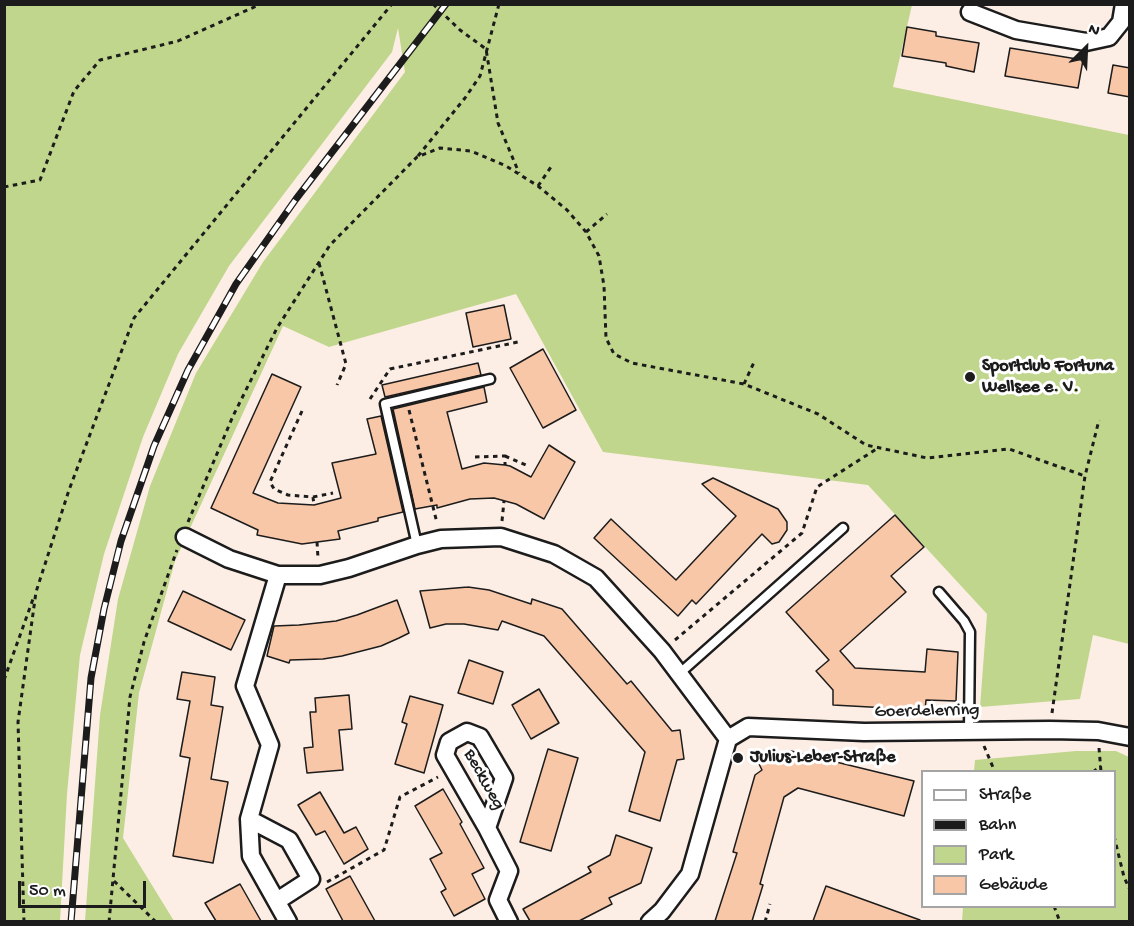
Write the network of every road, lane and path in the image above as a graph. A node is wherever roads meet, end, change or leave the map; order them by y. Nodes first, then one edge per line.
1 (261, 4) edge
2 (392, 4) edge
3 (433, 4) edge
4 (500, 4) edge
5 (1124, 4) edge
6 (970, 12) dead end
7 (486, 49) junction
8 (417, 158) junction
9 (553, 164) dead end
10 (520, 175) junction
11 (538, 186) junction
12 (4, 187) edge
13 (607, 214) dead end
14 (586, 232) junction
15 (319, 263) junction
16 (518, 342) dead end
17 (755, 360) dead end
18 (490, 379) dead end
19 (744, 384) junction
20 (337, 385) dead end
21 (370, 399) dead end
22 (407, 399) junction
23 (302, 411) dead end
24 (1099, 420) dead end
25 (878, 448) junction
26 (505, 456) junction
27 (474, 457) dead end
28 (505, 465) dead end
29 (528, 466) dead end
30 (1085, 476) junction
31 (333, 493) dead end
32 (313, 498) junction
33 (314, 505) dead end
34 (843, 528) dead end
35 (183, 537) junction
36 (441, 539) junction
37 (417, 544) junction
38 (278, 575) junction
39 (36, 592) junction
40 (939, 592) dead end
41 (662, 651) junction
42 (680, 673) junction
43 (4, 680) edge
44 (1050, 730) junction
45 (969, 731) junction
46 (1098, 731) junction
47 (1130, 737) edge
48 (728, 739) junction
49 (1101, 766) junction
50 (453, 769) junction
51 (1095, 770) edge
52 (1101, 770) edge
53 (249, 819) junction
54 (487, 828) junction
55 (1116, 845) edge
56 (114, 881) junction
57 (322, 884) dead end
58 (1130, 890) edge
59 (276, 901) junction
60 (771, 904) dead end
61 (660, 918) edge
62 (24, 921) edge
63 (109, 921) edge
64 (156, 921) edge
65 (288, 921) edge
66 (509, 921) edge
67 (765, 921) edge

1 - 12 path
2 - 39 path
3 - 7 path
4 - 7 path
5 - 6 street
7 - 8 path
7 - 10 path
8 - 10 path
8 - 15 path
9 - 11 path
10 - 11 path
11 - 14 path
13 - 14 path
14 - 19 path
15 - 20 path
15 - 35 path
16 - 21 path
17 - 19 path
18 - 22 lane
19 - 25 path
22 - 36 path
22 - 37 lane
23 - 32 path
24 - 30 path
25 - 30 path
25 - 41 path
26 - 27 path
26 - 28 path
26 - 29 path
30 - 44 path
31 - 32 path
32 - 33 path
34 - 42 lane
35 - 38 street
35 - 56 path
36 - 37 street
36 - 41 street
37 - 38 street
38 - 53 street
39 - 43 path
39 - 62 path
40 - 45 lane
41 - 42 street
42 - 48 street
44 - 45 street, Goerdelerring
44 - 46 street, Goerdelerring
45 - 48 street, Goerdelerring
46 - 47 street, Goerdelerring
46 - 49 path
48 - 61 street
49 - 51 path
49 - 52 path
50 - 54 street, Beckweg
50 - 54 street, Beckweg
50 - 57 path
53 - 59 street
53 - 59 street
54 - 66 street, Beckweg
55 - 58 path
56 - 63 path
56 - 64 path
59 - 65 street
60 - 67 path

